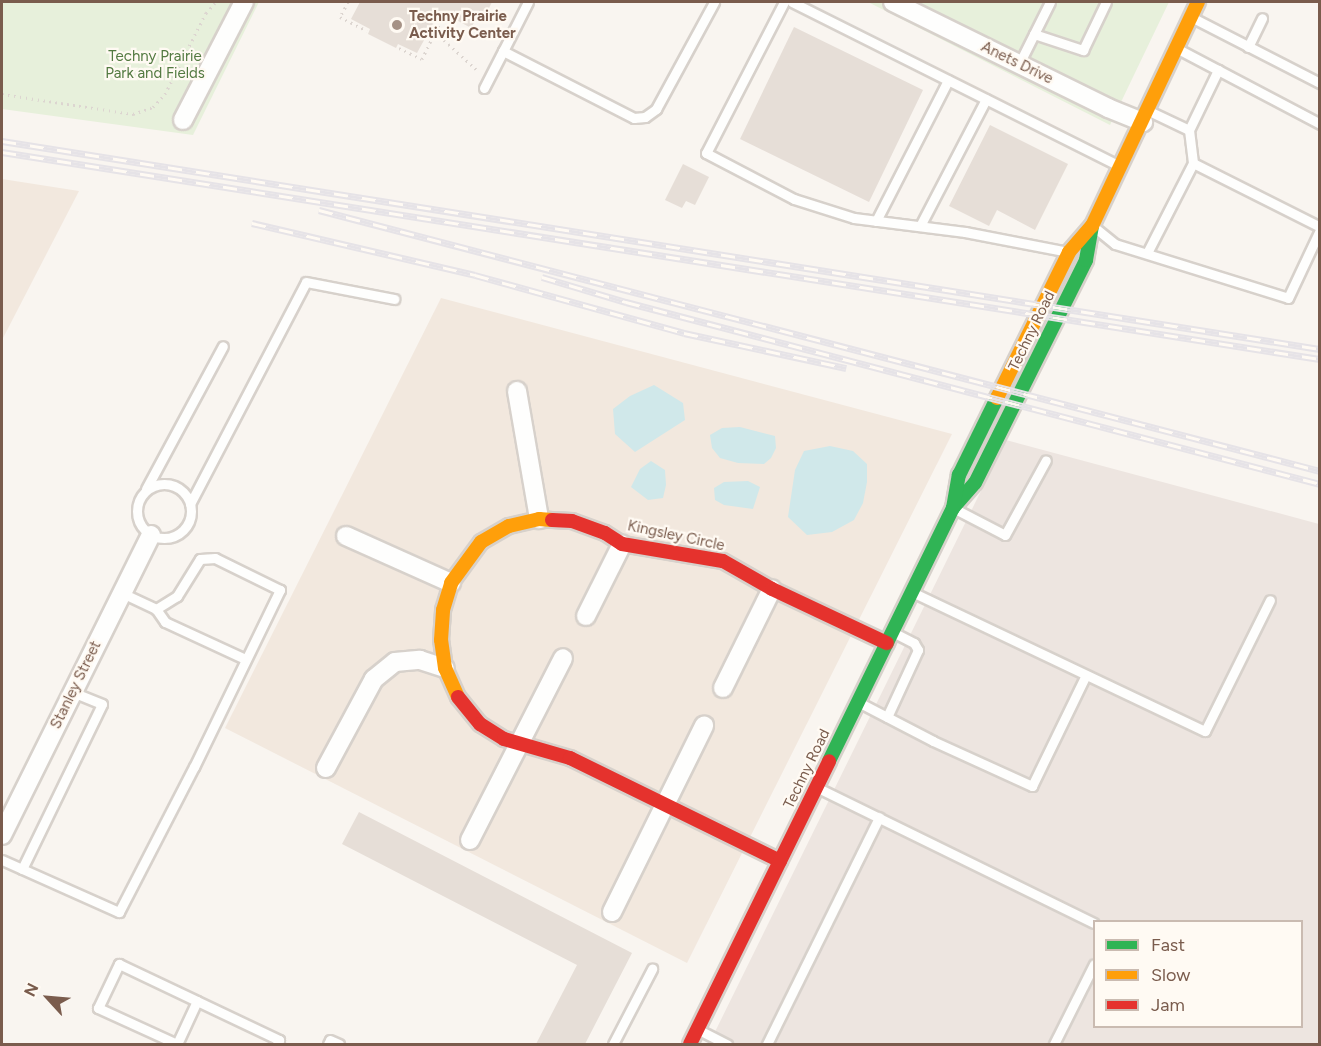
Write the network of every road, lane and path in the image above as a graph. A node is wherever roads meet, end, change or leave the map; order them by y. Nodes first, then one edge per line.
1 (216, 2) edge
2 (244, 2) edge
3 (348, 2) edge
4 (528, 2) edge
5 (714, 2) edge
6 (784, 2) edge
7 (792, 2) edge
8 (893, 2) edge
9 (1050, 2) edge
10 (1106, 2) edge
11 (1198, 2) edge
12 (443, 16) dead end
13 (1191, 16) junction
14 (1262, 18) dead end
15 (367, 31) dead end
16 (435, 32) junction
17 (1034, 34) junction
18 (1176, 47) junction
19 (1248, 47) junction
20 (399, 48) dead end
21 (503, 51) junction
22 (1020, 64) junction
23 (1218, 70) junction
24 (948, 80) junction
25 (1320, 83) edge
26 (486, 84) joint
27 (2, 94) edge
28 (986, 99) junction
29 (1146, 116) junction
30 (183, 120) dead end
31 (1320, 124) edge
32 (1189, 130) junction
33 (1193, 163) junction
34 (1121, 167) junction
35 (876, 221) junction
36 (920, 226) junction
37 (1092, 226) junction
38 (1320, 229) edge
39 (1069, 252) junction
40 (1147, 253) junction
41 (394, 299) dead end
42 (223, 346) dead end
43 (517, 391) dead end
44 (1046, 459) dead end
45 (145, 491) junction
46 (190, 504) junction
47 (953, 508) junction
48 (539, 519) junction
49 (151, 535) junction
50 (345, 536) dead end
51 (622, 544) junction
52 (451, 583) junction
53 (772, 588) junction
54 (122, 592) junction
55 (912, 592) junction
56 (1270, 600) dead end
57 (156, 609) junction
58 (586, 616) dead end
59 (889, 638) junction
60 (563, 658) dead end
61 (244, 660) junction
62 (445, 668) junction
63 (1086, 675) junction
64 (723, 688) dead end
65 (73, 692) junction
66 (858, 702) junction
67 (887, 717) junction
68 (704, 726) dead end
69 (519, 743) junction
70 (326, 768) dead end
71 (816, 787) junction
72 (666, 804) junction
73 (879, 817) junction
74 (2, 835) edge
75 (470, 840) dead end
76 (2, 860) edge
77 (780, 861) junction
78 (22, 869) junction
79 (612, 912) dead end
80 (1093, 922) edge
81 (1093, 968) edge
82 (652, 969) dead end
83 (197, 1001) junction
84 (698, 1029) junction
85 (177, 1044) edge
86 (277, 1044) edge
87 (328, 1044) edge
88 (339, 1044) edge
89 (613, 1044) edge
90 (690, 1044) edge
91 (727, 1044) edge
92 (769, 1044) edge
93 (1054, 1044) edge

1 - 27 path
2 - 30 street
3 - 15 path
4 - 21 lane
5 - 21 lane
6 - 35 lane
7 - 24 lane
8 - 22 street, Anets Drive
9 - 17 lane
10 - 17 lane
11 - 13 main road, Techny Road
12 - 16 path
13 - 18 main road, Techny Road
13 - 19 lane
14 - 19 lane
16 - 20 path
16 - 26 path
17 - 22 lane
18 - 23 lane
18 - 29 main road, Techny Road
19 - 25 lane
21 - 26 lane
22 - 29 street, Anets Drive
23 - 31 lane
23 - 32 lane
24 - 28 lane
24 - 35 lane
28 - 34 lane
28 - 36 lane
29 - 32 lane
29 - 34 main road, Techny Road
32 - 33 lane
33 - 38 lane
33 - 40 lane
34 - 37 main road, Techny Road
35 - 36 lane
36 - 39 lane
37 - 39 main road, Techny Road
37 - 40 lane
37 - 47 main road, Techny Road
38 - 40 lane
39 - 47 main road, Techny Road
41 - 46 lane
42 - 45 lane
43 - 48 street
44 - 47 lane
45 - 46 lane
45 - 49 lane
46 - 49 lane
47 - 55 main road, Techny Road
48 - 51 main road, Kingsley Circle
48 - 52 main road, Kingsley Circle
49 - 54 street, Stanley Street
50 - 52 street
51 - 53 main road, Kingsley Circle
51 - 58 street
52 - 62 main road, Kingsley Circle
53 - 59 main road, Kingsley Circle
53 - 64 street
54 - 57 lane
54 - 65 street, Stanley Street
55 - 59 main road, Techny Road
55 - 63 lane
56 - 63 lane
57 - 61 lane
57 - 61 lane
59 - 66 main road, Techny Road
59 - 67 lane
60 - 69 street
61 - 78 lane
62 - 69 main road, Kingsley Circle
62 - 70 street
63 - 67 lane
65 - 74 street, Stanley Street
65 - 78 lane
66 - 67 lane
66 - 71 main road, Techny Road
68 - 72 street
69 - 72 main road, Kingsley Circle
69 - 75 street
71 - 73 lane
71 - 77 main road, Techny Road
72 - 77 main road, Kingsley Circle
72 - 79 street
73 - 80 lane
73 - 92 lane
76 - 78 lane
77 - 84 main road, Techny Road
81 - 93 lane
82 - 89 lane
83 - 85 lane
83 - 85 lane
83 - 86 lane
84 - 90 main road, Techny Road
84 - 91 lane
87 - 88 lane

